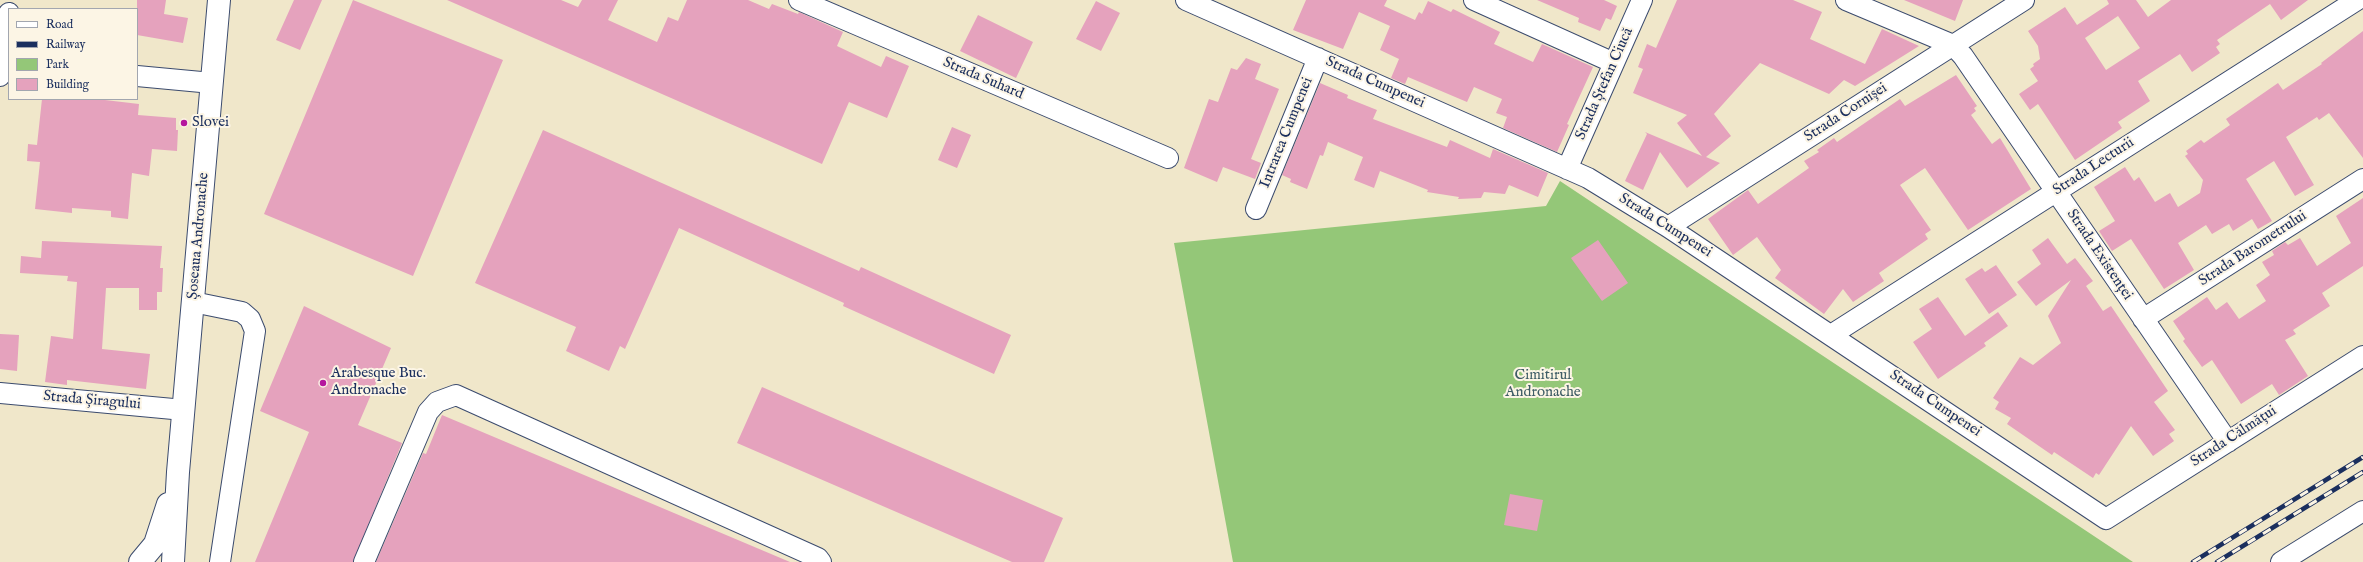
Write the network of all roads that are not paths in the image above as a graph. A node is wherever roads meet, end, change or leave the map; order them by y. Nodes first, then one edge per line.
1 (219, 0) edge
2 (799, 0) edge
3 (1186, 0) edge
4 (1474, 0) edge
5 (1642, 0) edge
6 (1846, 0) edge
7 (2024, 0) edge
8 (2357, 0) edge
9 (8, 22) edge
10 (1953, 45) junction
11 (1318, 58) junction
12 (1614, 62) junction
13 (3, 67) edge
14 (138, 76) edge
15 (212, 83) junction
16 (1168, 158) dead end
17 (1567, 169) junction
18 (2363, 179) edge
19 (2055, 191) junction
20 (1256, 208) dead end
21 (1668, 227) junction
22 (193, 302) junction
23 (2143, 319) junction
24 (1831, 335) junction
25 (2363, 356) edge
26 (0, 393) edge
27 (184, 410) junction
28 (2228, 442) junction
29 (178, 472) junction
30 (2363, 512) edge
31 (2106, 519) joint
32 (140, 562) edge
33 (173, 562) edge
34 (220, 562) edge
35 (364, 562) edge
36 (821, 562) edge
37 (2281, 562) edge

1 - 15 main road, Șoseaua Andronache
2 - 16 street, Strada Suhard
3 - 11 street, Strada Cumpenei
4 - 12 street
5 - 12 street, Strada Ștefan Ciucă
6 - 10 street, Strada Existenței
7 - 10 street, Strada Cornișei
8 - 19 street, Strada Lecturii
9 - 13 street
10 - 19 street, Strada Existenței
10 - 21 street, Strada Cornișei
11 - 17 street, Strada Cumpenei
11 - 20 street, Intrarea Cumpenei
12 - 17 street, Strada Ștefan Ciucă
14 - 15 street
15 - 22 main road, Șoseaua Andronache
17 - 21 street, Strada Cumpenei
18 - 23 street, Strada Barometrului
19 - 23 street, Strada Existenței
19 - 24 street, Strada Lecturii
21 - 24 street, Strada Cumpenei
22 - 27 main road, Șoseaua Andronache
22 - 34 street
23 - 28 street, Strada Existenței
24 - 31 street, Strada Cumpenei
25 - 28 street, Strada Călmățui
26 - 27 street, Strada Șiragului
27 - 29 main road, Șoseaua Andronache
28 - 31 street, Strada Călmățui
29 - 32 main road, Șoseaua Andronache
29 - 33 main road, Șoseaua Andronache
30 - 37 street
35 - 36 street

